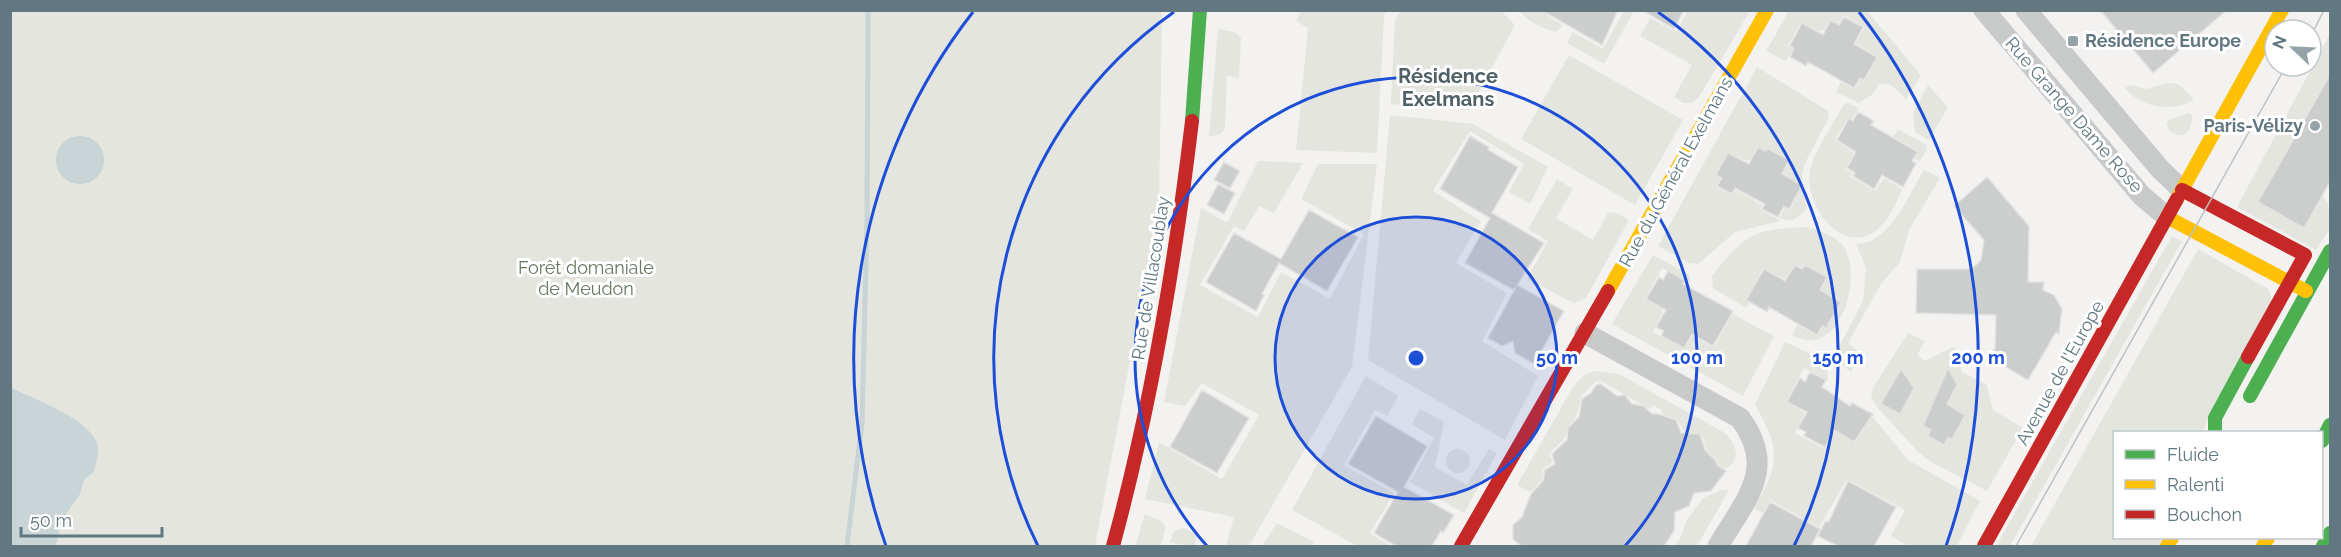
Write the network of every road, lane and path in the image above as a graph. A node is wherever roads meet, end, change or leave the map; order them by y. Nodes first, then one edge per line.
1 (1200, 10) edge
2 (1767, 10) edge
3 (1984, 10) edge
4 (2026, 10) edge
5 (2282, 10) edge
6 (2182, 190) junction
7 (2167, 217) junction
8 (2331, 251) edge
9 (2291, 283) junction
10 (2308, 292) junction
11 (1585, 333) junction
12 (2241, 412) dead end
13 (2331, 424) edge
14 (2215, 431) edge
15 (2323, 439) edge
16 (2331, 533) edge
17 (1113, 546) edge
18 (1461, 546) edge
19 (1718, 546) edge
20 (1984, 546) edge
21 (2323, 546) edge

1 - 17 main road, Rue de Villacoublay
2 - 11 main road, Rue du Général Exelmans
3 - 7 street, Rue Grange Dame Rose
4 - 6 street, Rue Grange Dame Rose
5 - 6 main road, Avenue de l'Europe
6 - 7 main road, Avenue de l'Europe
6 - 9 main road
7 - 9 main road
7 - 20 main road, Avenue de l'Europe
8 - 10 main road
9 - 10 main road
9 - 14 main road
10 - 12 main road
11 - 18 main road, Rue du Général Exelmans
11 - 19 street
13 - 15 main road
16 - 21 main road

